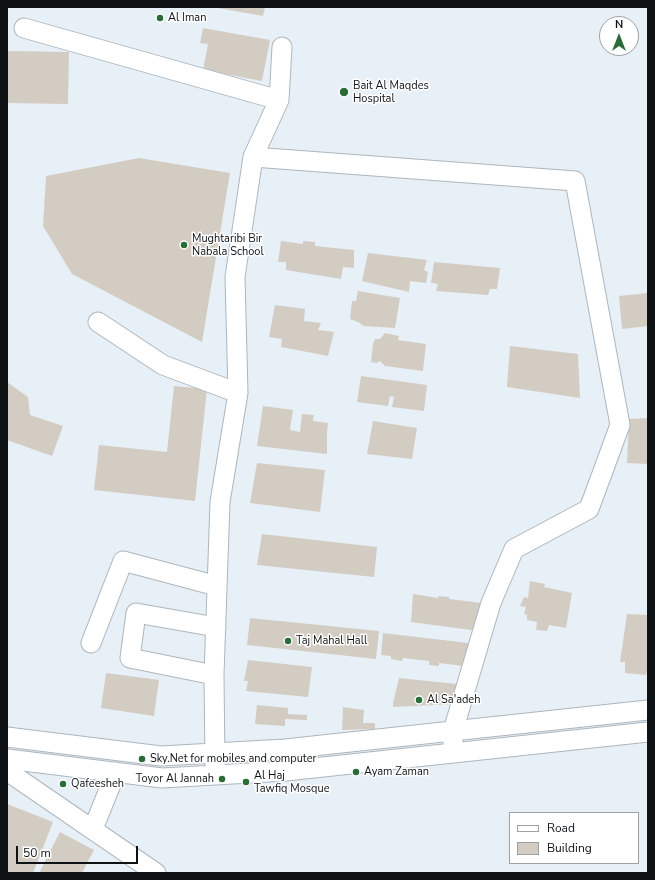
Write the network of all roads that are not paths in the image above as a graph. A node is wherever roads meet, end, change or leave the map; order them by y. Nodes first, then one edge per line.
1 (24, 28) dead end
2 (282, 47) dead end
3 (279, 100) junction
4 (253, 157) junction
5 (98, 322) dead end
6 (238, 394) junction
7 (217, 586) junction
8 (216, 627) junction
9 (91, 643) dead end
10 (214, 675) junction
11 (648, 710) edge
12 (453, 731) junction
13 (648, 732) edge
14 (7, 737) edge
15 (214, 753) junction
16 (453, 753) junction
17 (7, 759) edge
18 (7, 771) edge
19 (116, 772) junction
20 (215, 775) junction
21 (93, 829) junction
22 (156, 873) edge

1 - 3 street
2 - 3 street
3 - 4 street
4 - 6 street
4 - 12 street
5 - 6 street
6 - 7 street
7 - 8 street
7 - 9 street
8 - 10 street
8 - 10 street
10 - 15 street
11 - 12 street
12 - 15 street
12 - 16 street
13 - 16 street
14 - 15 street
15 - 20 street
16 - 20 street
17 - 19 street
18 - 21 street
19 - 20 street
19 - 21 street
21 - 22 street

